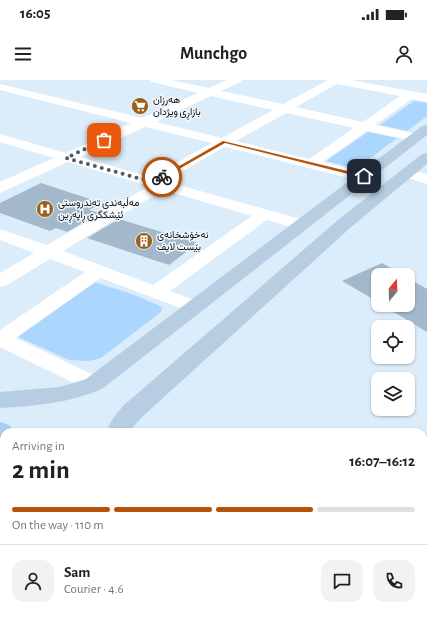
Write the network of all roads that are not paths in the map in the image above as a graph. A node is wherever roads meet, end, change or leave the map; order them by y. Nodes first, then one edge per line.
1 (156, 80) edge
2 (236, 80) edge
3 (335, 80) edge
4 (0, 87) edge
5 (211, 92) junction
6 (409, 95) junction
7 (427, 98) edge
8 (286, 108) junction
9 (143, 123) junction
10 (364, 126) junction
11 (421, 133) edge
12 (0, 138) edge
13 (224, 142) junction
14 (427, 157) edge
15 (66, 158) junction
16 (312, 164) junction
17 (407, 174) junction
18 (364, 176) junction
19 (427, 179) edge
20 (156, 184) junction
21 (0, 188) edge
22 (264, 215) junction
23 (301, 225) junction
24 (0, 234) edge
25 (48, 252) junction
26 (99, 271) junction
27 (0, 281) edge
28 (156, 292) junction
29 (195, 307) junction
30 (0, 339) edge
31 (94, 384) junction
32 (0, 400) edge
33 (121, 428) edge

1 - 5 street
2 - 5 street
3 - 6 street
3 - 8 street
4 - 9 street
5 - 8 street
5 - 9 street
6 - 7 street
6 - 10 street
8 - 10 street
8 - 13 street
9 - 13 street
9 - 15 street
10 - 11 street
10 - 16 street
11 - 18 main road
12 - 15 street
13 - 16 street
13 - 20 street
14 - 17 main road
15 - 20 street
15 - 21 street
16 - 18 street
17 - 19 street
17 - 33 main road
18 - 23 main road
20 - 22 street
20 - 25 street
22 - 23 street
22 - 28 street
23 - 29 main road
24 - 25 street
25 - 26 street
25 - 27 street
26 - 28 street
26 - 30 street
28 - 29 street
29 - 31 main road
30 - 31 street
31 - 32 main road

